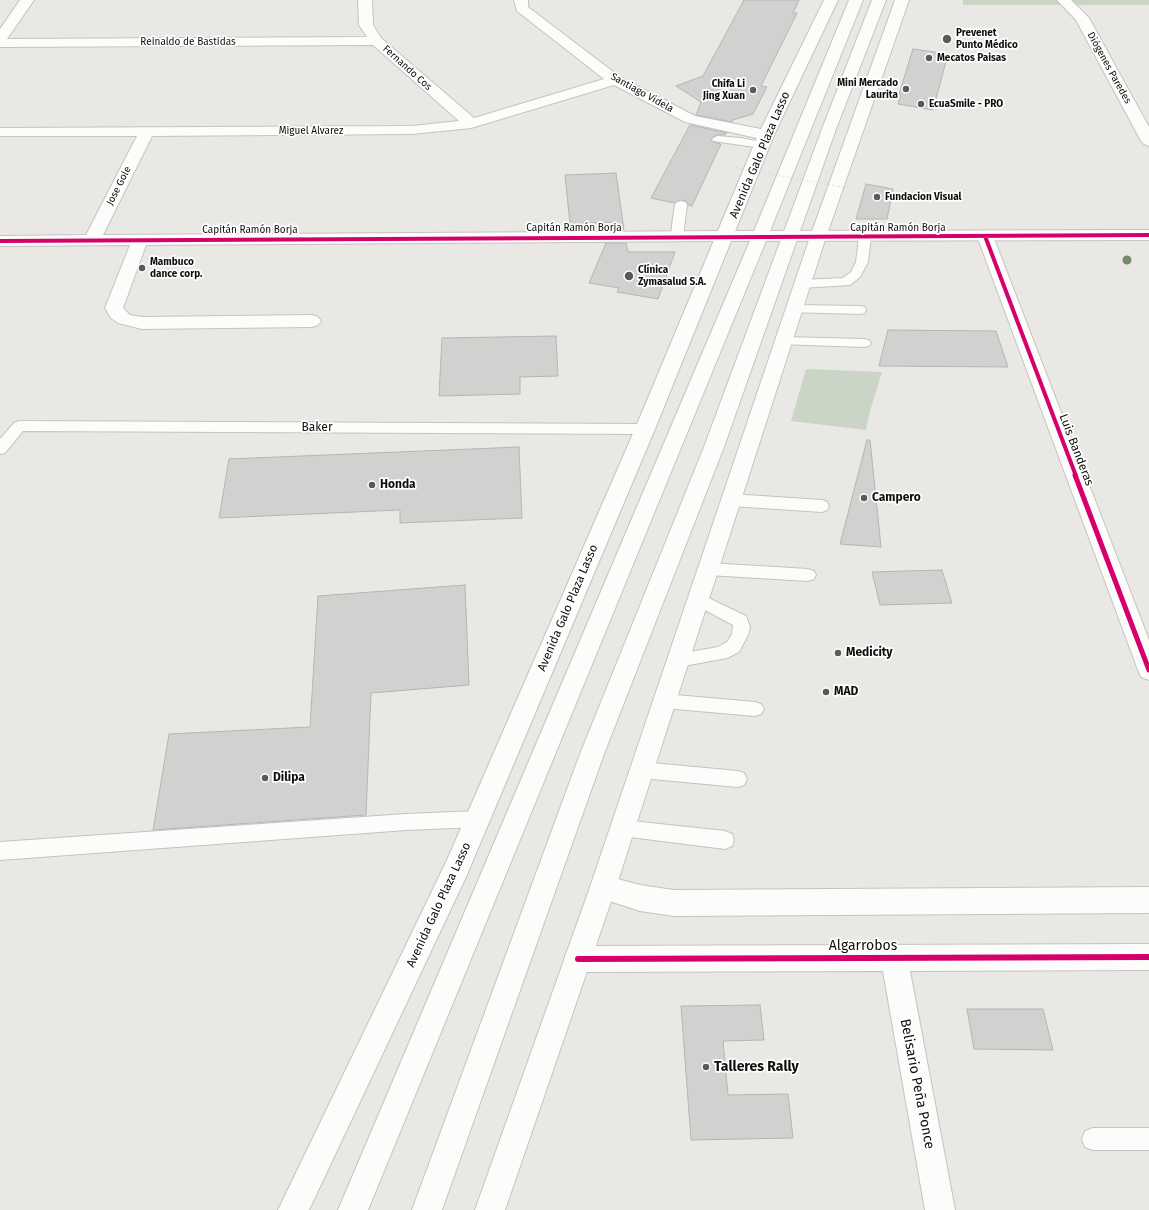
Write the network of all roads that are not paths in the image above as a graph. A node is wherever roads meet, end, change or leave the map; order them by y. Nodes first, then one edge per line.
1 (27, 0) edge
2 (366, 0) edge
3 (521, 0) edge
4 (831, 0) edge
5 (856, 0) edge
6 (879, 0) edge
7 (902, 0) edge
8 (1064, 0) edge
9 (0, 39) edge
10 (376, 41) junction
11 (0, 43) edge
12 (615, 80) junction
13 (471, 124) junction
14 (147, 131) junction
15 (0, 132) edge
16 (717, 140) dead end
17 (764, 140) junction
18 (1149, 141) edge
19 (681, 204) dead end
20 (1149, 235) edge
21 (725, 236) junction
22 (760, 236) junction
23 (791, 236) junction
24 (985, 236) junction
25 (677, 237) junction
26 (818, 237) junction
27 (865, 237) junction
28 (92, 240) junction
29 (140, 240) junction
30 (0, 241) edge
31 (802, 284) junction
32 (793, 309) junction
33 (860, 310) dead end
34 (312, 321) dead end
35 (783, 341) junction
36 (864, 343) dead end
37 (645, 428) junction
38 (0, 449) edge
39 (730, 500) junction
40 (822, 506) dead end
41 (708, 569) junction
42 (808, 575) dead end
43 (698, 599) junction
44 (678, 660) junction
45 (1149, 670) edge
46 (664, 701) junction
47 (755, 709) dead end
48 (641, 770) junction
49 (738, 779) dead end
50 (478, 819) junction
51 (622, 828) junction
52 (725, 840) dead end
53 (0, 851) edge
54 (603, 888) junction
55 (1149, 900) edge
56 (1149, 957) edge
57 (894, 958) junction
58 (578, 959) junction
59 (1093, 1139) dead end
60 (1149, 1139) edge
61 (293, 1210) edge
62 (353, 1210) edge
63 (427, 1210) edge
64 (490, 1210) edge
65 (940, 1210) edge

1 - 9 main road
2 - 10 main road, Fernando Cos
3 - 12 main road, Santiago Videla
4 - 17 main road, Avenida Galo Plaza Lasso
5 - 22 main road
6 - 23 main road
7 - 26 main road
8 - 18 main road, Diógenes Paredes
10 - 11 main road, Reinaldo de Bastidas
10 - 13 main road, Fernando Cos
12 - 13 main road, Miguel Alvarez
12 - 17 main road, Santiago Videla
13 - 14 main road, Miguel Alvarez
14 - 15 main road, Miguel Alvarez
14 - 28 main road, Jose Gole
16 - 17 lane
17 - 21 main road, Avenida Galo Plaza Lasso
19 - 25 lane
20 - 24 main road, Capitán Ramón Borja
21 - 22 main road, Capitán Ramón Borja
21 - 25 main road, Capitán Ramón Borja
21 - 37 main road, Avenida Galo Plaza Lasso
22 - 23 main road, Capitán Ramón Borja
22 - 62 main road
23 - 26 main road, Capitán Ramón Borja
23 - 63 main road
24 - 27 main road, Capitán Ramón Borja
24 - 45 main road, Luis Banderas
25 - 29 main road, Capitán Ramón Borja
26 - 27 main road, Capitán Ramón Borja
26 - 31 main road
27 - 31 lane
28 - 29 main road, Capitán Ramón Borja
28 - 30 main road, Capitán Ramón Borja
29 - 34 main road
31 - 32 main road
32 - 33 lane
32 - 35 main road
35 - 36 lane
35 - 39 main road
37 - 38 lane, Baker
37 - 50 main road, Avenida Galo Plaza Lasso
39 - 40 lane
39 - 41 main road
41 - 42 lane
41 - 43 main road
43 - 44 main road
43 - 44 lane
44 - 46 main road
46 - 47 lane
46 - 48 main road
48 - 49 lane
48 - 51 main road
50 - 53 lane
50 - 61 main road, Avenida Galo Plaza Lasso
51 - 52 lane
51 - 54 main road
54 - 55 main road
54 - 58 main road
56 - 57 main road, Algarrobos
57 - 58 main road, Algarrobos
57 - 65 main road, Belisario Peña Ponce
58 - 64 main road
59 - 60 lane

